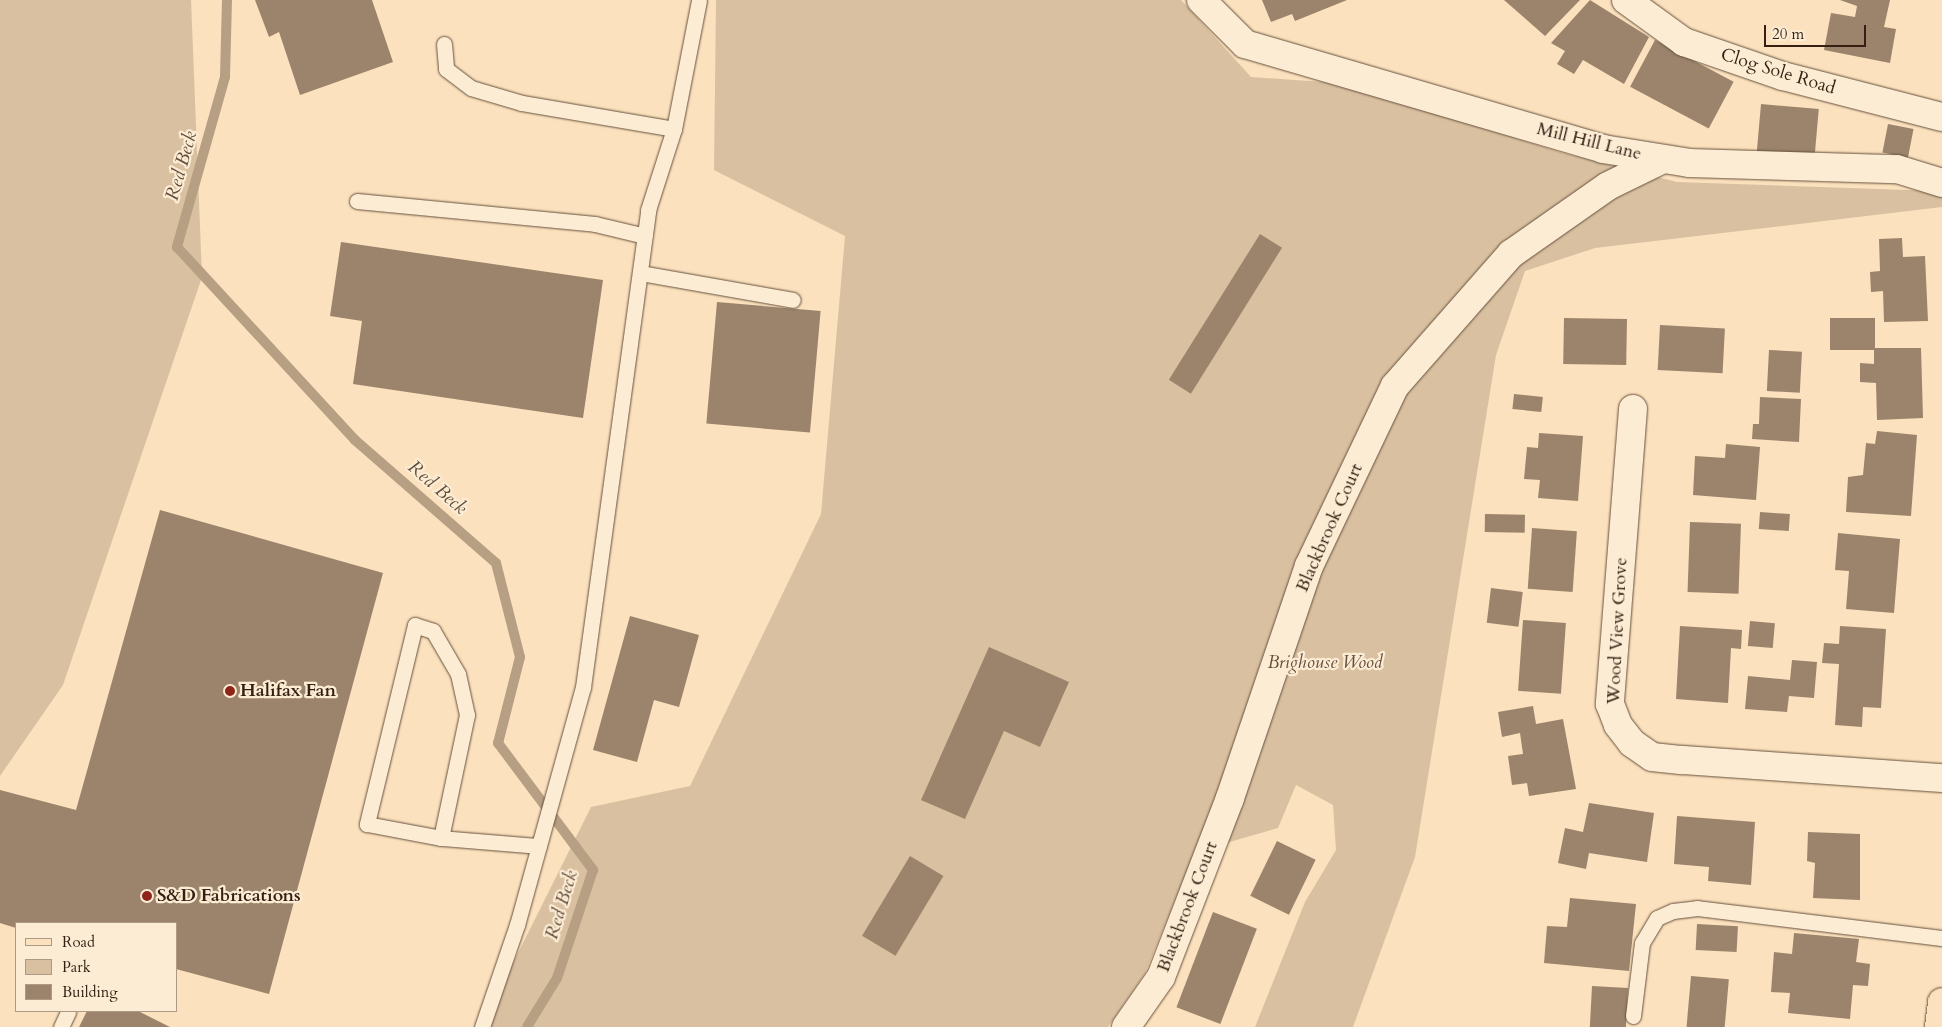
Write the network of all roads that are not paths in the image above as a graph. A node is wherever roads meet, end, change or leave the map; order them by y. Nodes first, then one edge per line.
1 (699, 0) edge
2 (1201, 0) edge
3 (1626, 0) edge
4 (444, 44) dead end
5 (1942, 117) edge
6 (674, 129) junction
7 (1663, 158) junction
8 (1942, 183) edge
9 (357, 201) dead end
10 (645, 236) junction
11 (640, 273) junction
12 (793, 300) dead end
13 (1633, 409) dead end
14 (1942, 778) edge
15 (441, 838) junction
16 (540, 841) junction
17 (1942, 938) edge
18 (1942, 1002) edge
19 (68, 1012) dead end
20 (1633, 1016) dead end
21 (61, 1027) edge
22 (482, 1027) edge
23 (1126, 1027) edge
24 (1939, 1027) edge

1 - 6 lane
2 - 7 street, Mill Hill Lane
3 - 5 street, Clog Sole Road
4 - 6 lane
6 - 10 lane
7 - 8 street, Mill Hill Lane
7 - 23 street, Blackbrook Court
9 - 10 lane
10 - 11 lane
11 - 12 lane
11 - 16 lane
13 - 14 street, Wood View Grove
15 - 15 lane
15 - 16 lane
16 - 22 lane
17 - 20 lane
18 - 24 main road
19 - 21 lane

